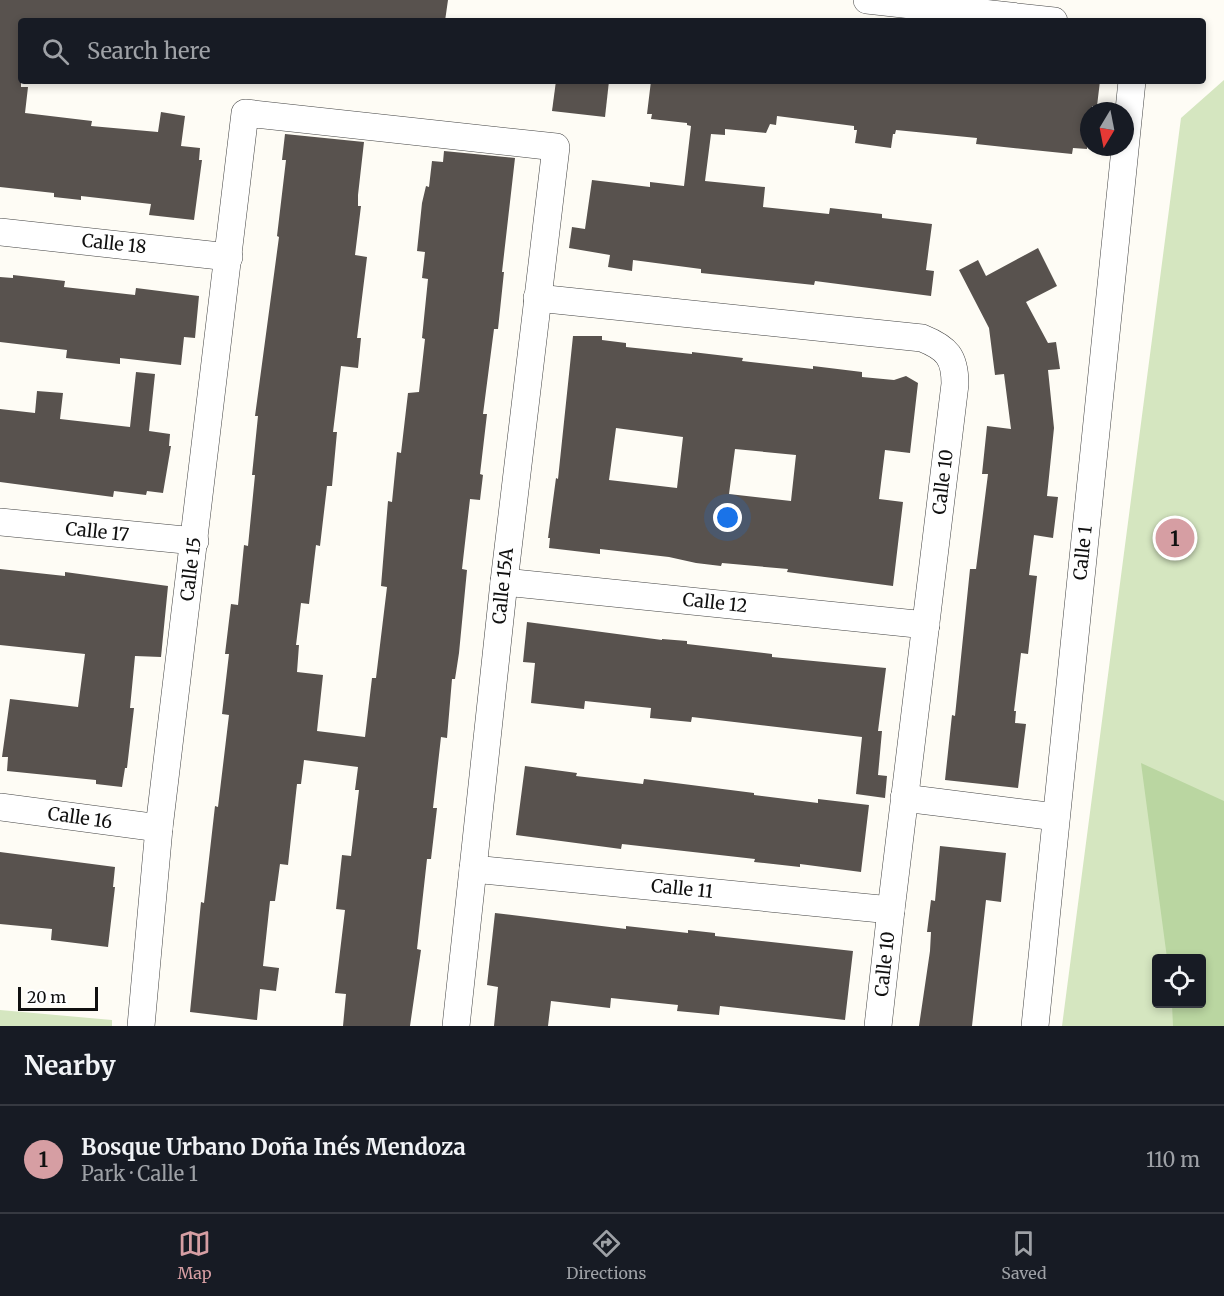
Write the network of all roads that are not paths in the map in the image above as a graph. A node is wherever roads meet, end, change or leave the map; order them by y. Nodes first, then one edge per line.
1 (867, 0) edge
2 (1027, 18) edge
3 (1132, 84) edge
4 (556, 147) joint
5 (0, 232) edge
6 (229, 257) junction
7 (537, 298) junction
8 (0, 522) edge
9 (195, 541) junction
10 (504, 582) junction
11 (926, 625) junction
12 (904, 798) junction
13 (0, 807) edge
14 (1056, 817) junction
15 (159, 828) junction
16 (473, 869) junction
17 (891, 910) junction
18 (141, 1026) edge
19 (456, 1026) edge
20 (878, 1026) edge
21 (1035, 1026) edge

1 - 2 street
3 - 14 street, Calle 1
4 - 6 street, Calle 15
4 - 7 street, Calle 15A
5 - 6 street, Calle 18
6 - 9 street, Calle 15
7 - 10 street, Calle 15A
7 - 11 street, Calle 10
8 - 9 street, Calle 17
9 - 15 street, Calle 15
10 - 11 street, Calle 12
10 - 16 street, Calle 15A
11 - 12 street, Calle 10
12 - 14 street
12 - 17 street, Calle 10
13 - 15 street, Calle 16
14 - 21 street, Calle 1
15 - 18 street, Calle 15
16 - 17 street, Calle 11
16 - 19 street, Calle 15A
17 - 20 street, Calle 10

